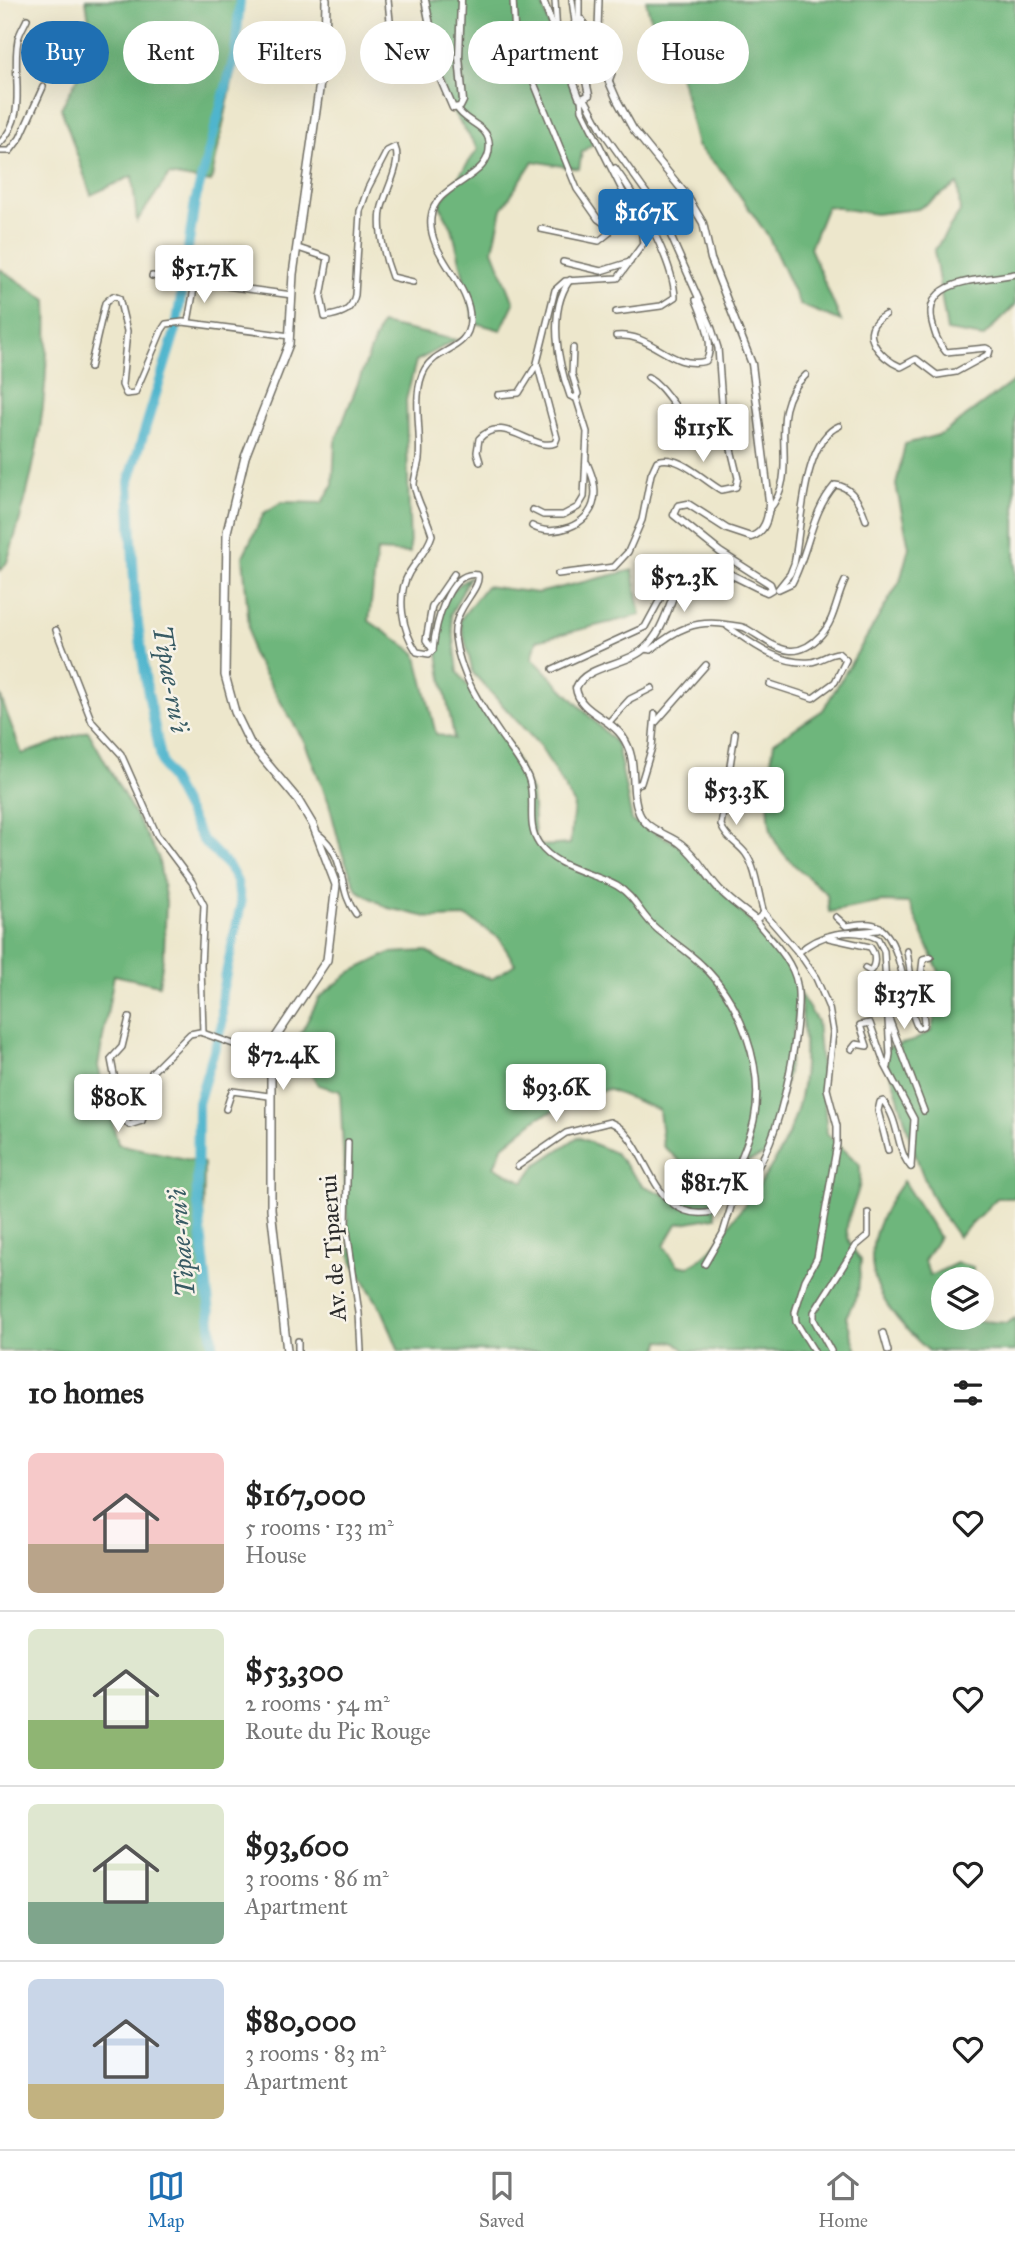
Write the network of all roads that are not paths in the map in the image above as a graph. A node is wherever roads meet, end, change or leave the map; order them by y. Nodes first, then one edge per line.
1 (326, 0) edge
2 (388, 0) edge
3 (425, 0) edge
4 (461, 0) edge
5 (513, 0) edge
6 (543, 0) edge
7 (555, 0) edge
8 (572, 0) edge
9 (579, 0) edge
10 (600, 2) edge
11 (27, 19) dead end
12 (390, 21) edge
13 (550, 21) edge
14 (556, 21) edge
15 (577, 21) joint
16 (600, 21) edge
17 (576, 84) edge
18 (587, 84) edge
19 (611, 84) edge
20 (43, 86) dead end
21 (583, 99) junction
22 (457, 108) junction
23 (0, 143) edge
24 (0, 151) edge
25 (609, 160) junction
26 (541, 229) dead end
27 (298, 248) junction
28 (563, 262) dead end
29 (632, 262) junction
30 (1015, 274) edge
31 (152, 276) dead end
32 (570, 280) junction
33 (413, 282) dead end
34 (195, 283) junction
35 (692, 287) junction
36 (292, 295) junction
37 (616, 312) dead end
38 (885, 314) dead end
39 (186, 322) junction
40 (290, 336) junction
41 (616, 336) dead end
42 (573, 348) dead end
43 (537, 363) junction
44 (90, 369) dead end
45 (806, 375) dead end
46 (648, 377) dead end
47 (498, 394) dead end
48 (576, 397) junction
49 (723, 416) junction
50 (839, 426) dead end
51 (586, 460) junction
52 (480, 463) dead end
53 (533, 510) dead end
54 (769, 510) junction
55 (866, 520) dead end
56 (532, 526) dead end
57 (698, 562) junction
58 (558, 573) dead end
59 (454, 574) dead end
60 (845, 581) dead end
61 (775, 589) junction
62 (725, 624) junction
63 (56, 630) dead end
64 (644, 649) junction
65 (433, 650) junction
66 (706, 665) dead end
67 (554, 669) dead end
68 (770, 684) dead end
69 (652, 688) dead end
70 (655, 714) dead end
71 (609, 722) junction
72 (656, 722) junction
73 (735, 733) dead end
74 (635, 785) junction
75 (317, 833) junction
76 (764, 913) junction
77 (356, 914) dead end
78 (836, 917) dead end
79 (756, 920) junction
80 (880, 928) junction
81 (852, 933) junction
82 (822, 938) junction
83 (907, 951) dead end
84 (798, 953) junction
85 (931, 957) dead end
86 (865, 968) dead end
87 (887, 1013) junction
88 (912, 1013) junction
89 (129, 1018) dead end
90 (206, 1034) junction
91 (852, 1049) dead end
92 (272, 1052) junction
93 (888, 1067) junction
94 (268, 1096) junction
95 (226, 1109) dead end
96 (924, 1111) dead end
97 (348, 1142) dead end
98 (888, 1150) dead end
99 (518, 1166) dead end
100 (736, 1183) junction
101 (868, 1213) dead end
102 (705, 1264) dead end
103 (883, 1333) dead end
104 (298, 1341) dead end
105 (287, 1351) edge
106 (298, 1351) edge
107 (361, 1351) edge
108 (814, 1351) edge
109 (831, 1351) edge
110 (887, 1351) edge

1 - 27 main road
2 - 12 street
3 - 22 street
4 - 22 street
5 - 26 street
6 - 13 street
7 - 14 street
8 - 15 street
9 - 15 street
10 - 16 street
11 - 23 street
17 - 21 street
18 - 21 street
19 - 54 street
20 - 24 street
21 - 25 street
21 - 35 street
22 - 65 street
25 - 29 street
25 - 37 street
27 - 33 street
27 - 36 main road
28 - 29 street
29 - 32 street
30 - 38 street
31 - 34 street
32 - 43 street
32 - 48 street
34 - 36 street
34 - 39 street
35 - 41 street
35 - 49 street
36 - 40 main road
39 - 40 street
39 - 44 street
40 - 75 main road
42 - 48 street
43 - 47 street
43 - 52 street
45 - 54 street
46 - 49 street
48 - 51 street
49 - 58 street
50 - 61 street
51 - 53 street
51 - 56 street
54 - 61 street
55 - 61 street
57 - 61 street
57 - 64 street
57 - 67 street
59 - 65 street
60 - 62 street
62 - 64 street
62 - 68 street
63 - 90 street
64 - 71 street
65 - 100 street
66 - 72 street
69 - 71 street
70 - 72 street
71 - 74 street
72 - 74 street
73 - 76 street
74 - 79 street
75 - 77 street
75 - 92 main road
76 - 79 street
76 - 84 street
78 - 80 street
79 - 100 street
80 - 81 street
80 - 88 street
81 - 82 street
81 - 87 street
82 - 84 street
82 - 86 street
83 - 88 street
84 - 108 street
85 - 88 street
87 - 93 street
87 - 96 street
89 - 90 street
90 - 92 street
91 - 93 street
92 - 94 main road
93 - 98 street
94 - 95 street
94 - 105 main road
97 - 107 street, Av. de Tipaerui
99 - 100 street
100 - 102 street
101 - 109 street
103 - 110 street
104 - 106 street, Av. de Tipaerui

